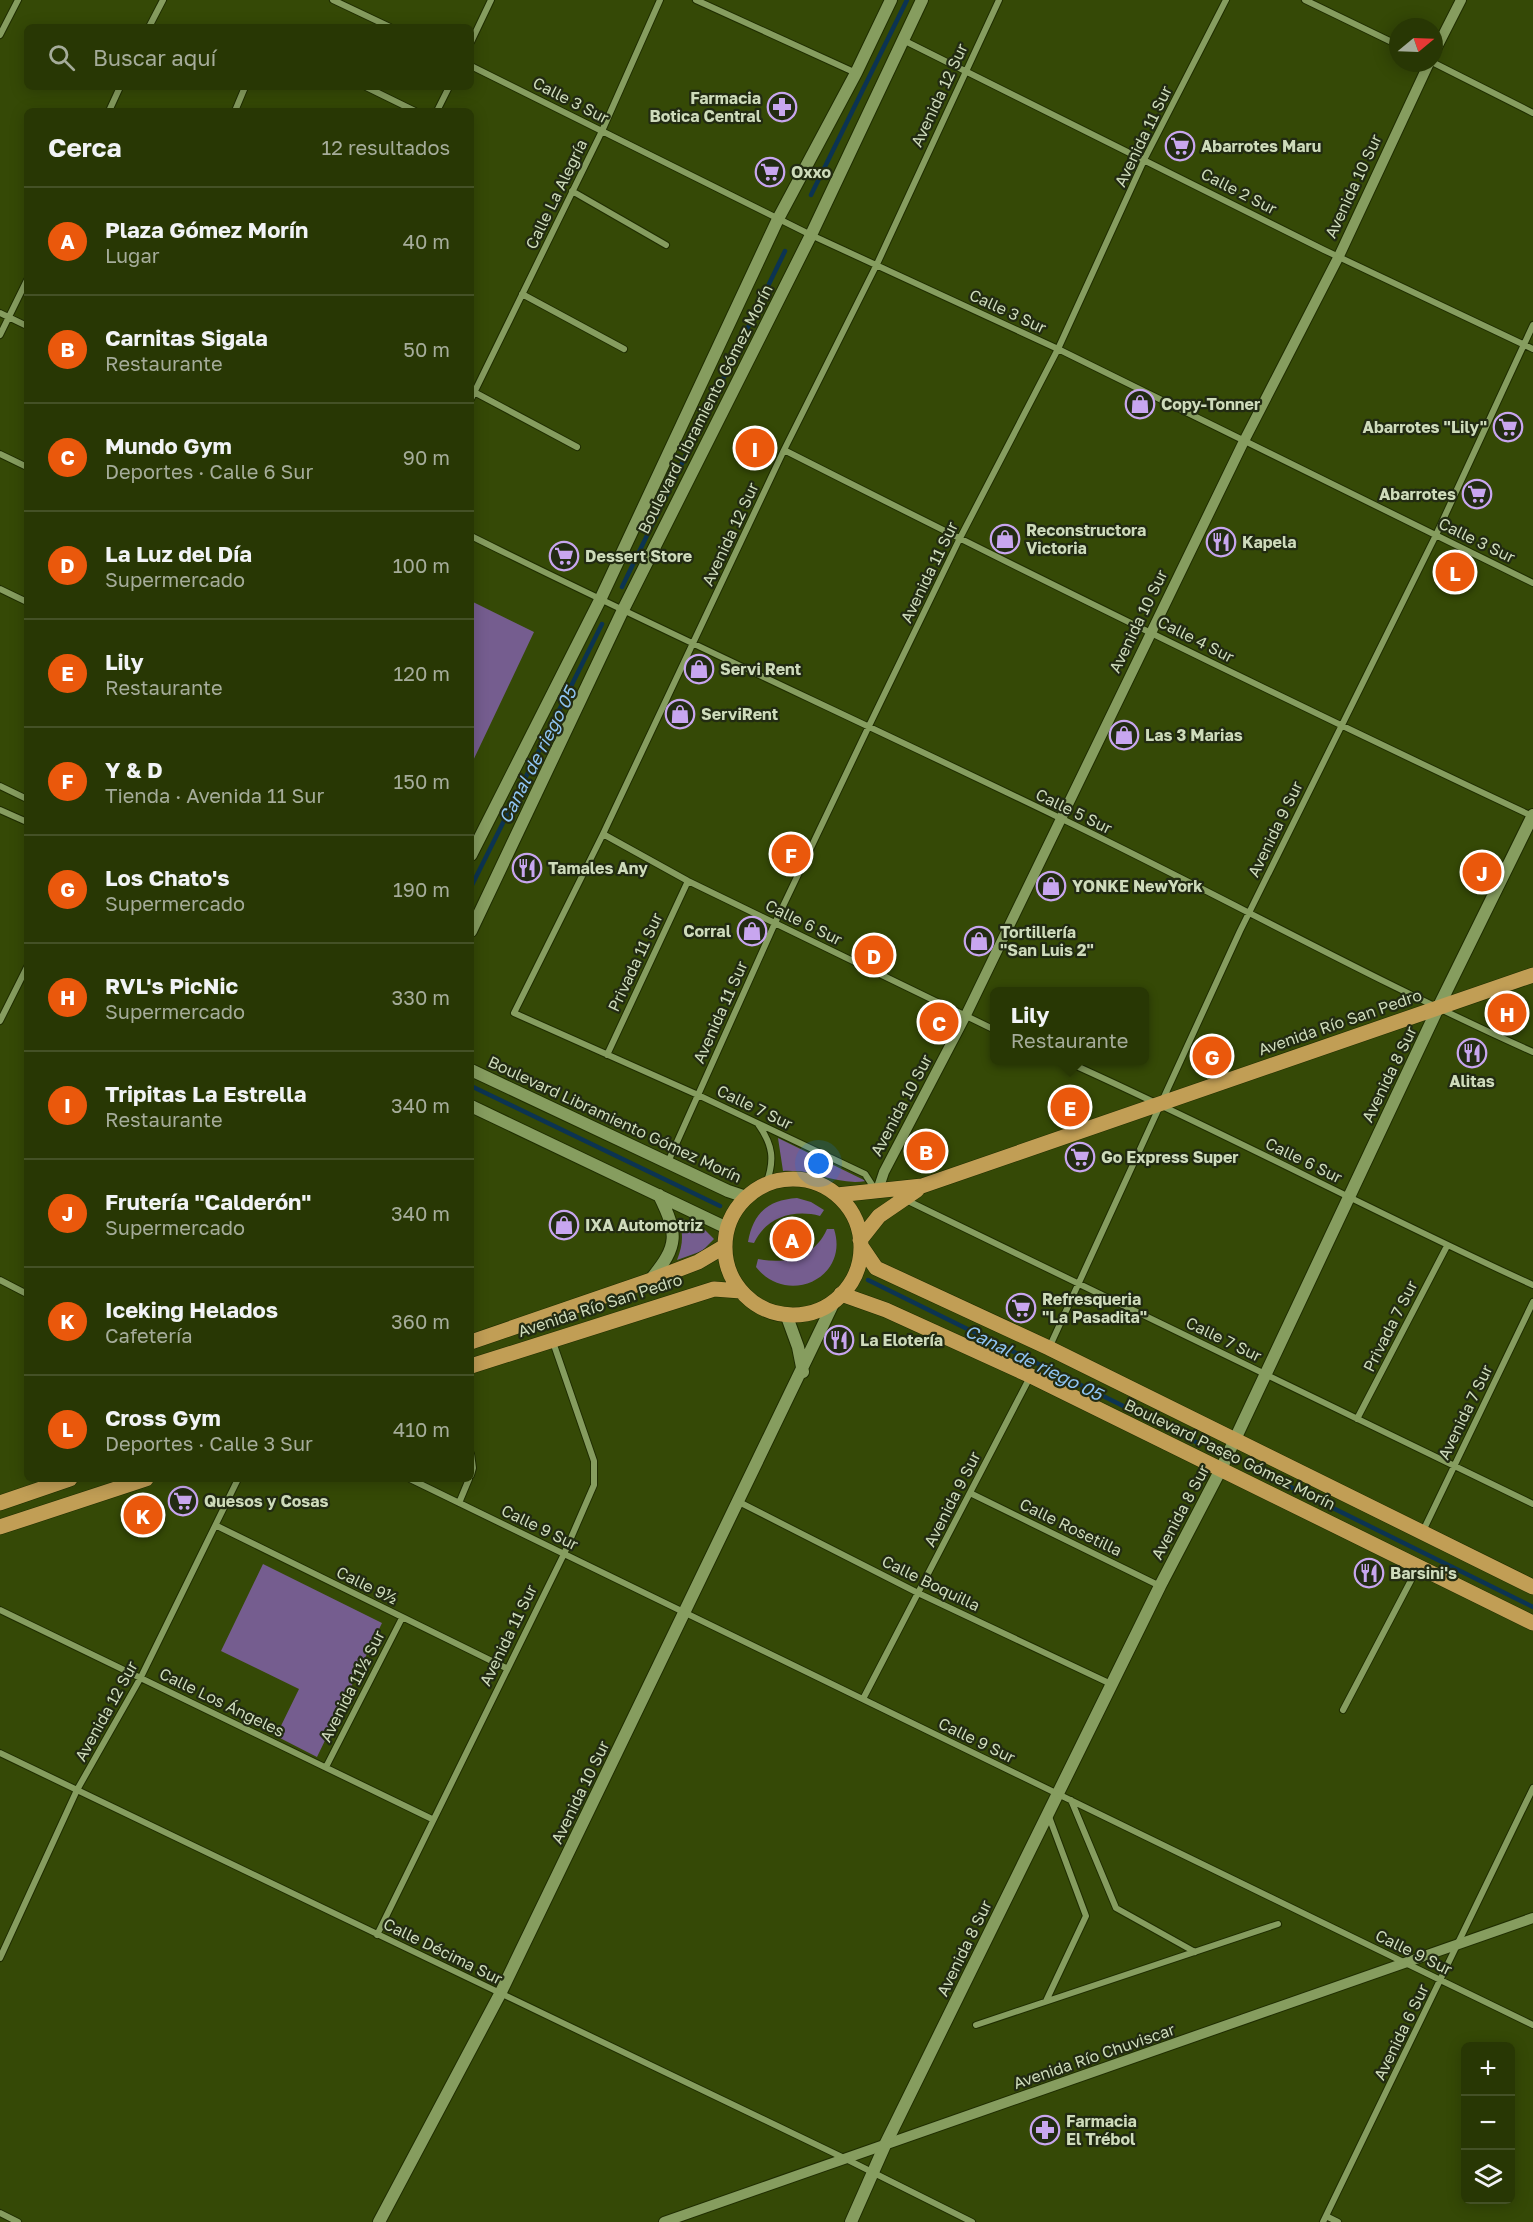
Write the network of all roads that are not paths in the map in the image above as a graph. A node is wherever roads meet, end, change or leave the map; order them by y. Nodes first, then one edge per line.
1 (18, 0) edge
2 (163, 0) edge
3 (333, 0) edge
4 (491, 0) edge
5 (660, 0) edge
6 (696, 0) edge
7 (891, 0) edge
8 (922, 0) edge
9 (999, 0) edge
10 (1226, 0) edge
11 (1305, 0) edge
12 (1461, 0) edge
13 (151, 24) edge
14 (384, 24) edge
15 (0, 35) edge
16 (1443, 35) edge
17 (474, 36) edge
18 (903, 40) junction
19 (1389, 41) edge
20 (474, 67) edge
21 (1443, 68) edge
22 (965, 70) junction
23 (1425, 72) edge
24 (856, 73) junction
25 (119, 90) edge
26 (244, 90) edge
27 (372, 90) edge
28 (448, 90) edge
29 (110, 108) edge
30 (236, 108) edge
31 (409, 108) edge
32 (438, 108) edge
33 (1533, 113) edge
34 (602, 131) junction
35 (1145, 158) junction
36 (572, 191) junction
37 (778, 219) junction
38 (811, 235) junction
39 (666, 245) dead end
40 (1339, 256) junction
41 (877, 264) junction
42 (24, 286) edge
43 (522, 294) junction
44 (0, 313) edge
45 (9, 318) junction
46 (24, 325) edge
47 (1533, 325) edge
48 (0, 335) edge
49 (1524, 344) junction
50 (624, 349) dead end
51 (1058, 349) junction
52 (1533, 349) edge
53 (474, 393) edge
54 (474, 396) edge
55 (1244, 441) junction
56 (577, 447) dead end
57 (784, 450) junction
58 (0, 454) edge
59 (24, 466) edge
60 (1436, 535) junction
61 (474, 537) edge
62 (959, 540) junction
63 (1533, 583) edge
64 (1, 591) edge
65 (600, 600) junction
66 (24, 601) edge
67 (622, 612) junction
68 (1151, 631) junction
69 (693, 643) junction
70 (1340, 726) junction
71 (868, 728) junction
72 (0, 786) edge
73 (24, 798) edge
74 (0, 810) edge
75 (1533, 816) edge
76 (1061, 818) junction
77 (24, 821) edge
78 (603, 834) junction
79 (474, 849) edge
80 (688, 881) junction
81 (1249, 913) junction
82 (775, 923) junction
83 (474, 924) edge
84 (24, 973) edge
85 (1533, 975) edge
86 (1438, 1008) junction
87 (514, 1012) joint
88 (965, 1017) junction
89 (0, 1021) edge
90 (990, 1028) edge
91 (1533, 1052) edge
92 (607, 1054) junction
93 (1074, 1065) edge
94 (474, 1071) edge
95 (698, 1095) junction
96 (1160, 1104) junction
97 (474, 1107) edge
98 (758, 1124) junction
99 (668, 1163) junction
100 (766, 1184) junction
101 (922, 1186) junction
102 (877, 1193) junction
103 (659, 1195) junction
104 (837, 1195) junction
105 (746, 1197) junction
106 (1348, 1197) junction
107 (902, 1199) junction
108 (727, 1228) junction
109 (860, 1243) junction
110 (725, 1246) junction
111 (1447, 1246) junction
112 (0, 1280) edge
113 (651, 1280) junction
114 (1080, 1285) junction
115 (1533, 1285) edge
116 (741, 1291) junction
117 (24, 1292) edge
118 (838, 1297) junction
119 (1533, 1302) edge
120 (786, 1314) junction
121 (551, 1339) junction
122 (474, 1341) edge
123 (1049, 1348) junction
124 (474, 1365) edge
125 (803, 1372) junction
126 (1265, 1374) junction
127 (1031, 1376) junction
128 (1358, 1419) junction
129 (1234, 1442) junction
130 (1454, 1466) junction
131 (1221, 1469) junction
132 (61, 1482) edge
133 (137, 1482) edge
134 (237, 1482) edge
135 (416, 1482) edge
136 (468, 1482) edge
137 (970, 1493) junction
138 (739, 1502) junction
139 (0, 1503) edge
140 (459, 1503) junction
141 (1533, 1504) edge
142 (216, 1526) junction
143 (0, 1527) edge
144 (1421, 1534) junction
145 (564, 1554) junction
146 (1418, 1567) junction
147 (1160, 1586) junction
148 (1533, 1587) edge
149 (918, 1593) junction
150 (0, 1610) edge
151 (685, 1613) junction
152 (402, 1618) junction
153 (1533, 1623) edge
154 (507, 1668) junction
155 (141, 1677) junction
156 (1112, 1684) junction
157 (863, 1699) junction
158 (1343, 1710) dead end
159 (0, 1753) edge
160 (326, 1767) junction
161 (1533, 1788) edge
162 (77, 1790) junction
163 (1058, 1794) junction
164 (1071, 1800) junction
165 (1048, 1814) junction
166 (432, 1818) junction
167 (1533, 1918) edge
168 (1278, 1924) dead end
169 (377, 1935) junction
170 (1458, 1944) junction
171 (1195, 1952) junction
172 (0, 1958) edge
173 (1406, 1963) junction
174 (1441, 1980) junction
175 (500, 1994) junction
176 (1046, 2001) junction
177 (976, 2025) dead end
178 (1533, 2025) edge
179 (885, 2145) junction
180 (846, 2159) junction
181 (873, 2174) junction
182 (0, 2213) edge
183 (1324, 2219) edge
184 (18, 2222) edge
185 (379, 2222) edge
186 (664, 2222) edge
187 (851, 2222) edge
188 (972, 2222) edge
189 (1338, 2222) edge

1 - 15 street
2 - 13 street
3 - 14 street
4 - 17 street
5 - 34 street, Calle La Alegría
6 - 24 street
7 - 24 main road, Boulevard Libramiento Gómez Morín
8 - 18 main road, Boulevard Libramiento Gómez Morín
9 - 22 street, Avenida 12 Sur
10 - 35 street, Avenida 11 Sur
11 - 19 street
12 - 16 street
18 - 22 street, Calle 2 Sur
18 - 38 main road, Boulevard Libramiento Gómez Morín
20 - 34 street, Calle 3 Sur
21 - 33 street
22 - 35 street, Calle 2 Sur
22 - 41 street, Avenida 12 Sur
23 - 40 street, Avenida 10 Sur
24 - 37 main road, Boulevard Libramiento Gómez Morín
25 - 29 street
26 - 30 street
27 - 31 street
28 - 32 street
34 - 36 street, Calle La Alegría
34 - 37 street, Calle 3 Sur
35 - 40 street, Calle 2 Sur
35 - 51 street, Avenida 11 Sur
36 - 39 street
36 - 43 street, Calle La Alegría
37 - 38 street, Calle 3 Sur
37 - 65 main road, Boulevard Libramiento Gómez Morín
38 - 41 street, Calle 3 Sur
38 - 67 main road, Boulevard Libramiento Gómez Morín
40 - 49 street, Calle 2 Sur
40 - 55 street, Avenida 10 Sur
41 - 51 street, Calle 3 Sur
41 - 57 street, Avenida 12 Sur
42 - 45 street
43 - 50 street
43 - 53 street, Calle La Alegría
44 - 45 street
45 - 46 street
45 - 48 street
47 - 49 street, Avenida 9 Sur
49 - 52 street, Calle 2 Sur
49 - 60 street, Avenida 9 Sur
51 - 55 street, Calle 3 Sur
51 - 62 street, Avenida 11 Sur
54 - 56 street
55 - 60 street, Calle 3 Sur
55 - 68 street, Avenida 10 Sur
57 - 62 street, Calle 4 Sur
57 - 69 street, Avenida 12 Sur
58 - 59 street
60 - 63 street, Calle 3 Sur
60 - 70 street, Avenida 9 Sur
61 - 65 street, Calle 5 Sur
62 - 68 street, Calle 4 Sur
62 - 71 street, Avenida 11 Sur
64 - 66 street
65 - 67 street, Calle 5 Sur
65 - 79 main road, Boulevard Libramiento Gómez Morín
67 - 69 street, Calle 5 Sur
67 - 83 main road, Boulevard Libramiento Gómez Morín
68 - 70 street, Calle 4 Sur
68 - 76 street, Avenida 10 Sur
69 - 71 street, Calle 5 Sur
69 - 78 street, Avenida 12 Sur
70 - 75 street, Calle 4 Sur
70 - 81 street, Avenida 9 Sur
71 - 76 street, Calle 5 Sur
71 - 82 street, Avenida 11 Sur
72 - 73 street
74 - 77 street
75 - 86 main road, Avenida 8 Sur
76 - 81 street, Calle 5 Sur
76 - 88 street, Avenida 10 Sur
78 - 80 street, Calle 6 Sur
78 - 87 street, Avenida 12 Sur
80 - 82 street, Calle 6 Sur
80 - 92 street, Privada 11 Sur
81 - 86 street, Calle 5 Sur
81 - 96 street, Avenida 9 Sur
82 - 88 street, Calle 6 Sur
82 - 95 street, Avenida 11 Sur
84 - 89 street
85 - 86 main road, Avenida Río San Pedro
86 - 91 street, Calle 5 Sur
86 - 96 main road, Avenida Río San Pedro
86 - 106 main road, Avenida 8 Sur
87 - 92 street, Calle 7 Sur
88 - 90 street, Calle 6 Sur
88 - 102 street, Avenida 10 Sur
92 - 95 street, Calle 7 Sur
93 - 96 street, Calle 6 Sur
94 - 99 main road, Boulevard Libramiento Gómez Morín
95 - 98 street, Calle 7 Sur
95 - 99 street, Avenida 11 Sur
96 - 101 main road, Avenida Río San Pedro
96 - 106 street, Calle 6 Sur
96 - 114 street, Avenida 9 Sur
97 - 103 main road
98 - 100 street
98 - 102 street, Calle 7 Sur
99 - 105 main road, Boulevard Libramiento Gómez Morín
100 - 104 main road, Avenida Río San Pedro
100 - 105 main road, Avenida Río San Pedro
101 - 102 main road, Avenida Río San Pedro
101 - 107 main road, Avenida Río San Pedro
102 - 104 main road, Avenida Río San Pedro
103 - 108 main road
103 - 113 main road
104 - 109 main road, Avenida Río San Pedro
105 - 108 main road, Avenida Río San Pedro
106 - 111 street, Calle 6 Sur
106 - 126 main road, Avenida 8 Sur
107 - 109 main road, Avenida Río San Pedro
107 - 114 street, Calle 7 Sur
108 - 110 main road, Avenida Río San Pedro
109 - 118 main road, Avenida Río San Pedro
109 - 123 main road, Boulevard Paseo Gómez Morín
110 - 113 main road, Avenida Río San Pedro
110 - 116 main road, Avenida Río San Pedro
111 - 115 street, Calle 6 Sur
111 - 128 street, Privada 7 Sur
112 - 117 street
113 - 122 main road, Avenida Río San Pedro
114 - 123 street, Avenida 9 Sur
114 - 126 street, Calle 7 Sur
116 - 120 main road
116 - 121 main road, Avenida Río San Pedro
118 - 120 main road
118 - 125 main road, Avenida 10 Sur
118 - 127 main road, Boulevard Paseo Gómez Morín
119 - 130 street, Avenida 7 Sur
120 - 125 main road
121 - 124 main road, Avenida Río San Pedro
121 - 145 street, Avenida 11 Sur
123 - 129 main road, Boulevard Paseo Gómez Morín
125 - 138 main road, Avenida 10 Sur
126 - 128 street, Calle 7 Sur
126 - 129 main road, Avenida 8 Sur
127 - 131 main road, Boulevard Paseo Gómez Morín
127 - 137 street, Avenida 9 Sur
128 - 130 street, Calle 7 Sur
129 - 131 main road, Avenida 8 Sur
129 - 144 main road, Boulevard Paseo Gómez Morín
130 - 141 street, Calle 7 Sur
130 - 144 street, Avenida 7 Sur
131 - 146 main road, Boulevard Paseo Gómez Morín
131 - 147 main road, Avenida 8 Sur
132 - 139 main road
133 - 143 main road
134 - 142 street, Avenida 12 Sur
135 - 140 street, Calle 9 Sur
136 - 140 street
137 - 147 street, Calle Rosetilla
137 - 149 street, Avenida 9 Sur
138 - 149 street, Calle Boquilla
138 - 151 main road, Avenida 10 Sur
140 - 145 street, Calle 9 Sur
142 - 152 street, Calle 9½
142 - 155 street, Avenida 12 Sur
144 - 148 main road, Boulevard Paseo Gómez Morín
145 - 151 street, Calle 9 Sur
145 - 154 street, Avenida 11 Sur
146 - 153 main road, Boulevard Paseo Gómez Morín
146 - 158 street
147 - 156 main road, Avenida 8 Sur
149 - 156 street, Calle Boquilla
149 - 157 street, Avenida 9 Sur
150 - 155 street, Calle Los Ángeles
151 - 157 street, Calle 9 Sur
151 - 175 main road, Avenida 10 Sur
152 - 154 street, Calle 9½
152 - 160 street, Avenida 11½ Sur
154 - 166 street, Avenida 11 Sur
155 - 160 street, Calle Los Ángeles
155 - 162 street, Avenida 12 Sur
156 - 163 main road, Avenida 8 Sur
157 - 163 street, Calle 9 Sur
159 - 162 street, Calle Décima Sur
160 - 166 street, Calle Los Ángeles
161 - 170 street, Avenida 6 Sur
162 - 169 street, Calle Décima Sur
162 - 172 street, Avenida 12 Sur
163 - 164 street, Calle 9 Sur
163 - 165 main road, Avenida 8 Sur
164 - 171 street
164 - 173 street, Calle 9 Sur
165 - 176 street
165 - 179 main road, Avenida 8 Sur
166 - 169 street, Avenida 11 Sur
167 - 170 street, Avenida Río Chuviscar
168 - 171 street
169 - 175 street, Calle Décima Sur
170 - 173 street, Avenida Río Chuviscar
170 - 174 street, Avenida 6 Sur
171 - 176 street
173 - 174 street, Calle 9 Sur
173 - 179 street, Avenida Río Chuviscar
174 - 178 street, Calle 9 Sur
174 - 183 street, Avenida 6 Sur
175 - 180 street, Calle Décima Sur
175 - 185 main road, Avenida 10 Sur
176 - 177 street
179 - 180 street, Avenida Río Chuviscar
179 - 181 main road, Avenida 8 Sur
180 - 181 street, Calle Décima Sur
180 - 186 street, Avenida Río Chuviscar
181 - 187 main road, Avenida 8 Sur
181 - 188 street, Calle Décima Sur
182 - 184 street
183 - 189 street

